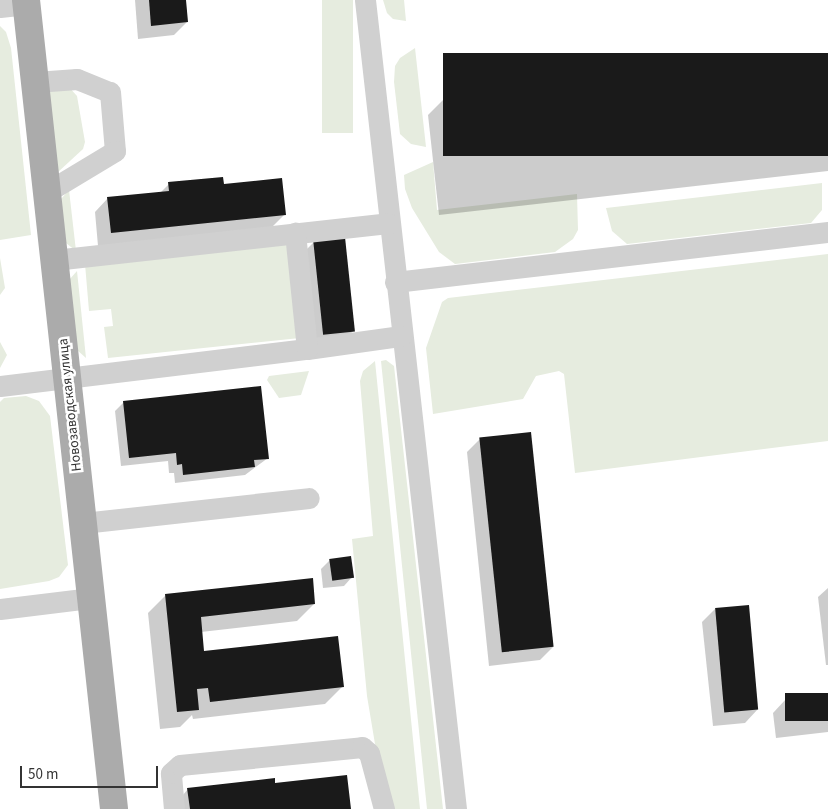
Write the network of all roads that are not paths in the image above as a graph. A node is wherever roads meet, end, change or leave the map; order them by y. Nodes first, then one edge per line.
1 (365, 0) edge
2 (26, 2) edge
3 (0, 7) edge
4 (35, 82) junction
5 (47, 192) junction
6 (388, 223) junction
7 (828, 232) edge
8 (295, 233) junction
9 (54, 260) junction
10 (395, 282) junction
11 (401, 336) junction
12 (307, 349) junction
13 (68, 378) junction
14 (0, 386) edge
15 (309, 498) dead end
16 (83, 523) junction
17 (91, 598) junction
18 (0, 609) edge
19 (114, 809) edge
20 (174, 809) edge
21 (384, 809) edge
22 (456, 809) edge

1 - 6 street
2 - 3 street
2 - 4 main road, Новозаводская улица
4 - 5 main road, Новозаводская улица
4 - 5 street
5 - 9 main road, Новозаводская улица
6 - 8 street
6 - 10 street
7 - 10 street
8 - 9 street
8 - 12 street
9 - 13 main road, Новозаводская улица
10 - 11 street
11 - 12 street
11 - 22 street
12 - 13 street
13 - 14 street
13 - 16 main road, Новозаводская улица
15 - 16 street
16 - 17 main road, Новозаводская улица
17 - 18 street
17 - 19 main road, Новозаводская улица
20 - 21 street

